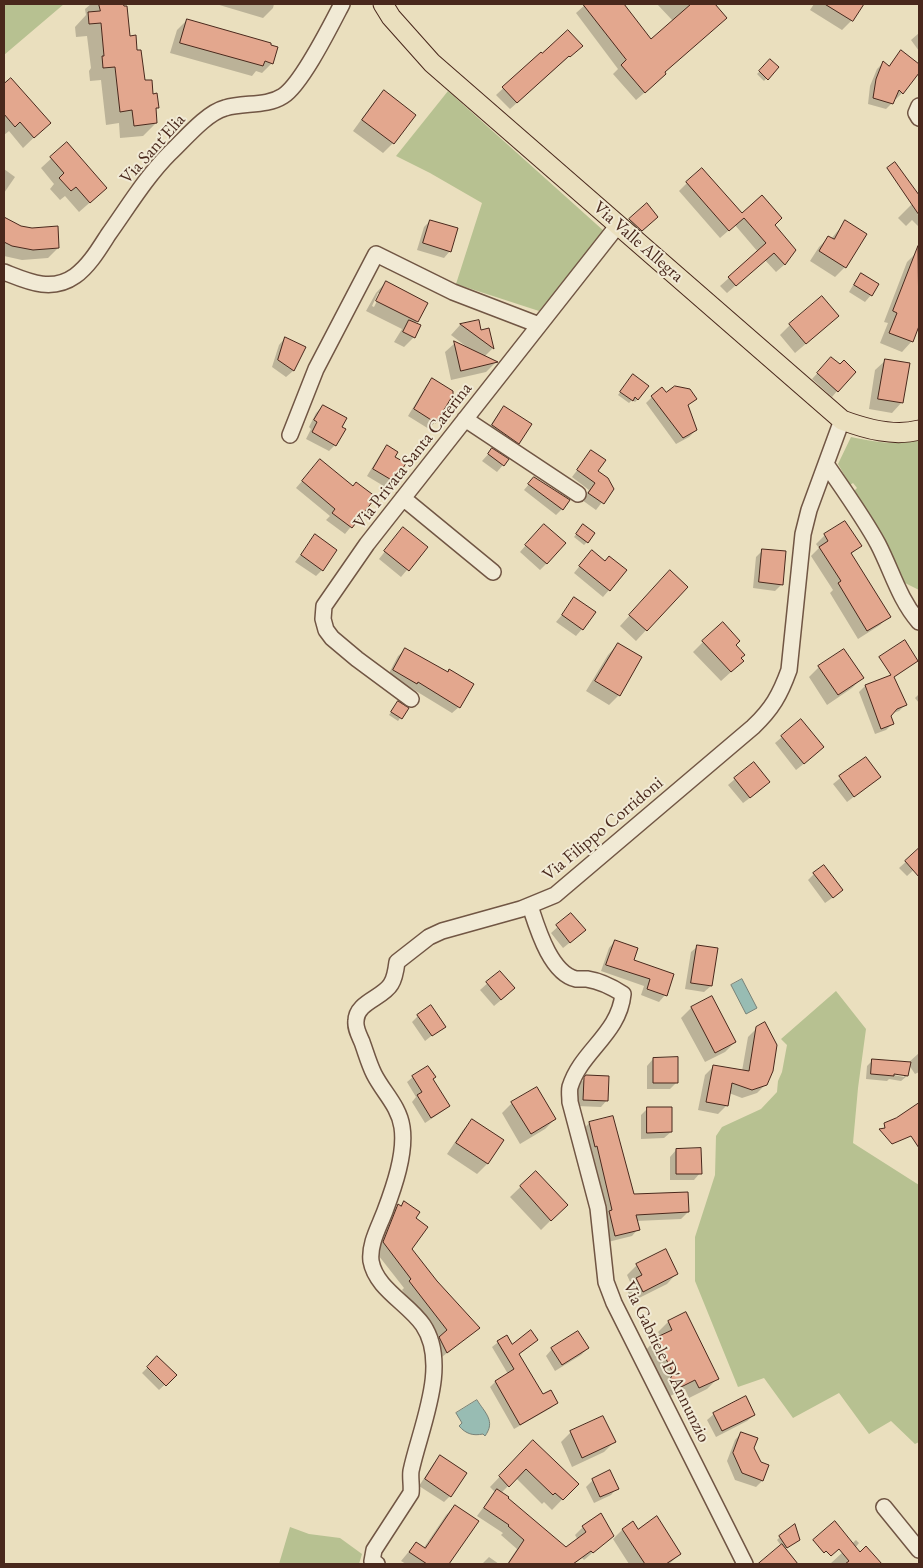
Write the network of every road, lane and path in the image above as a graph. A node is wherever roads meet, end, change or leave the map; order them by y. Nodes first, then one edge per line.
1 (342, 4) edge
2 (352, 4) edge
3 (383, 4) edge
4 (330, 29) junction
5 (919, 106) edge
6 (919, 118) edge
7 (618, 225) junction
8 (4, 272) edge
9 (539, 325) junction
10 (465, 419) junction
11 (842, 420) junction
12 (919, 430) edge
13 (290, 435) dead end
14 (826, 464) junction
15 (578, 494) dead end
16 (403, 498) junction
17 (493, 572) dead end
18 (919, 622) edge
19 (411, 699) dead end
20 (530, 906) junction
21 (884, 1508) dead end
22 (919, 1550) edge
23 (374, 1562) edge
24 (745, 1564) edge

1 - 4 street
2 - 4 street
3 - 7 main road, Via Valle Allegra
4 - 8 street, Via Sant'Elia
5 - 6 street
7 - 9 street, Via Privata Santa Caterina
7 - 11 main road, Via Valle Allegra
9 - 10 street, Via Privata Santa Caterina
9 - 13 street
10 - 15 street
10 - 16 street, Via Privata Santa Caterina
11 - 12 main road, Via Valle Allegra
11 - 14 street, Via Filippo Corridoni
14 - 18 street
14 - 20 street, Via Filippo Corridoni
16 - 17 street
16 - 19 street, Via Privata Santa Caterina
20 - 23 street, Via Filippo Corridoni
20 - 24 street, Via Gabriele D'Annunzio
21 - 22 street

